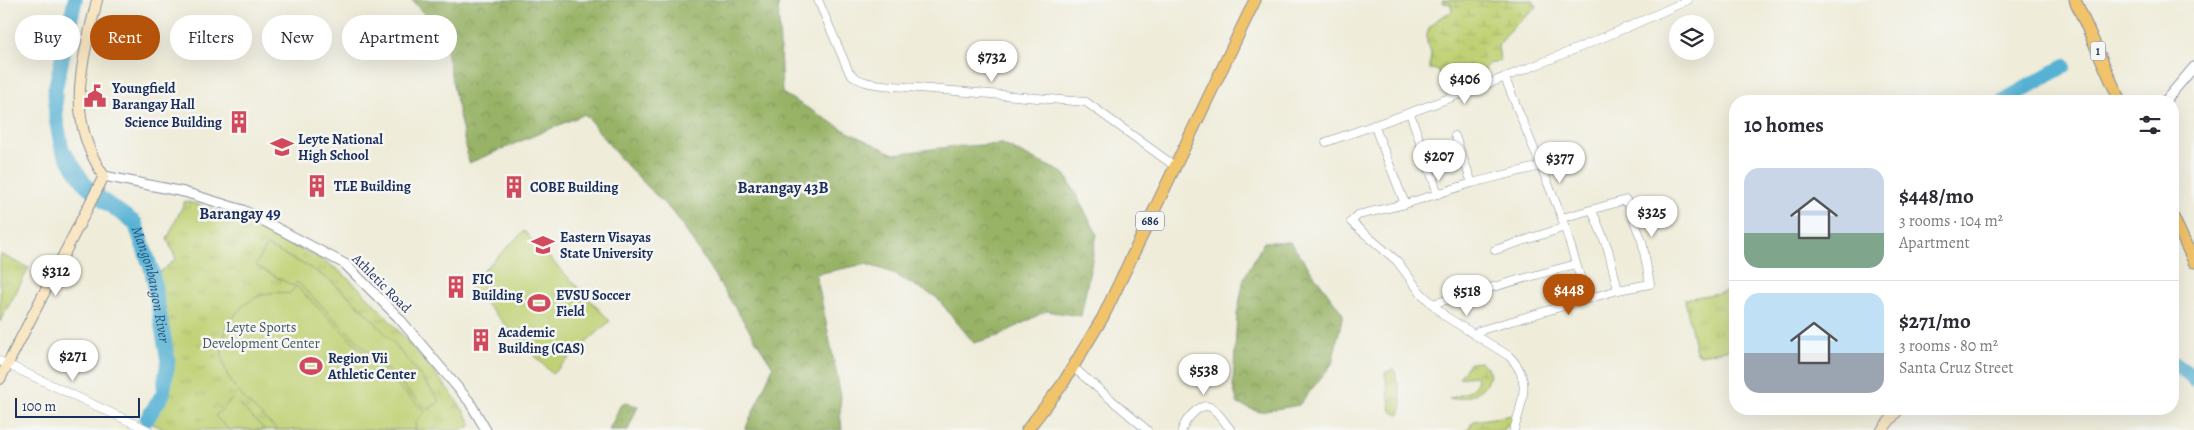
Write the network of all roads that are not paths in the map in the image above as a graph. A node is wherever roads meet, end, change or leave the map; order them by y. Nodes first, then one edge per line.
1 (96, 0) edge
2 (818, 0) edge
3 (1255, 0) edge
4 (1688, 0) edge
5 (2075, 0) edge
6 (2194, 67) edge
7 (1505, 78) junction
8 (2117, 95) edge
9 (2170, 95) edge
10 (1410, 113) junction
11 (1374, 125) junction
12 (1456, 136) dead end
13 (1326, 142) dead end
14 (1541, 166) junction
15 (1176, 168) junction
16 (104, 176) junction
17 (1472, 183) junction
18 (1438, 194) junction
19 (1405, 204) junction
20 (1592, 210) junction
21 (1562, 218) junction
22 (1565, 228) junction
23 (2179, 230) edge
24 (1496, 250) dead end
25 (2194, 262) edge
26 (1576, 264) junction
27 (1618, 290) junction
28 (1587, 299) junction
29 (1432, 304) junction
30 (1477, 336) junction
31 (4, 363) edge
32 (1074, 368) junction
33 (0, 379) edge
34 (1894, 415) edge
35 (142, 427) edge
36 (486, 430) edge
37 (1026, 430) edge
38 (1147, 430) edge
39 (1182, 430) edge
40 (1231, 430) edge
41 (1514, 430) edge
42 (1882, 430) edge

1 - 16 main road
2 - 15 street
3 - 15 main road, 686
4 - 7 street
5 - 8 main road, 1
6 - 9 street
7 - 10 street
7 - 14 street
10 - 11 street
10 - 18 street
11 - 13 street
11 - 19 street
12 - 17 street
14 - 17 street
14 - 21 street
15 - 32 main road, 686
16 - 31 main road
16 - 36 street, Athletic Road
17 - 18 street
18 - 19 street
19 - 29 street
20 - 21 street
20 - 27 street
20 - 27 street
21 - 22 street
22 - 24 street
22 - 26 street
23 - 25 main road
26 - 28 street
26 - 29 street
27 - 28 street
28 - 30 street
29 - 30 street
30 - 41 street
31 - 33 main road
31 - 35 street
32 - 37 main road, 686
32 - 38 street
34 - 42 main road
39 - 40 street

